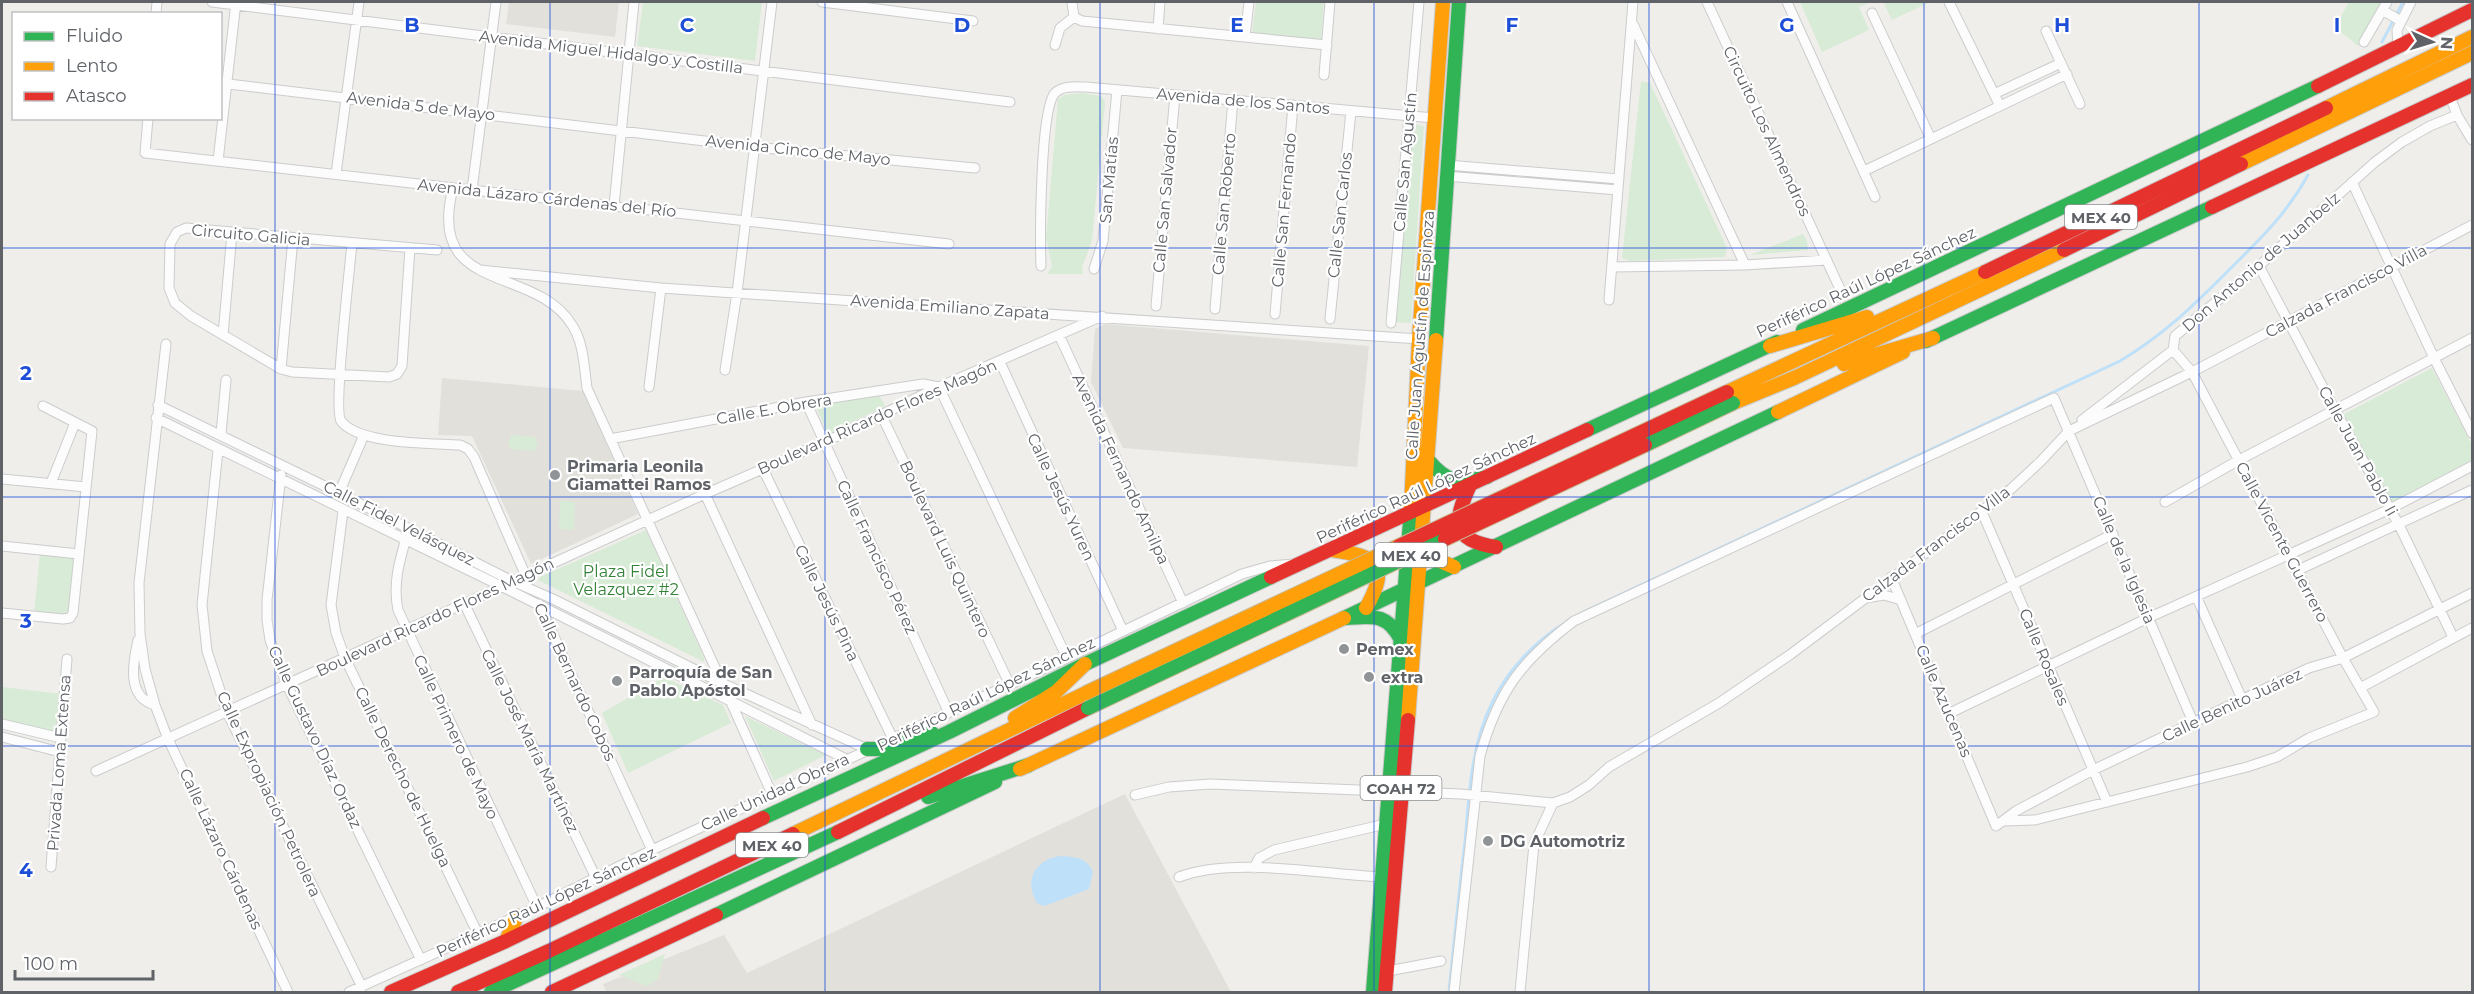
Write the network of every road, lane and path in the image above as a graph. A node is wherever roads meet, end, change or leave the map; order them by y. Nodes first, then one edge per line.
1 (212, 2) edge
2 (359, 2) edge
3 (496, 2) edge
4 (634, 2) edge
5 (772, 2) edge
6 (822, 2) edge
7 (1072, 2) edge
8 (1160, 2) edge
9 (1249, 2) edge
10 (1330, 2) edge
11 (1419, 2) edge
12 (1443, 2) edge
13 (1459, 2) edge
14 (1634, 2) edge
15 (1707, 2) edge
16 (1786, 2) edge
17 (1949, 2) edge
18 (2411, 2) edge
19 (236, 3) edge
20 (2385, 8) edge
21 (2472, 10) edge
22 (1872, 13) dead end
23 (1074, 17) junction
24 (357, 20) junction
25 (2398, 20) junction
26 (974, 21) dead end
27 (1632, 22) junction
28 (1158, 29) junction
29 (2046, 31) dead end
30 (491, 37) junction
31 (2472, 37) edge
32 (1245, 38) junction
33 (2364, 42) dead end
34 (1055, 45) dead end
35 (1327, 45) junction
36 (2398, 48) junction
37 (628, 53) junction
38 (2472, 54) edge
39 (2061, 63) junction
40 (764, 71) junction
41 (2067, 74) junction
42 (1324, 75) dead end
43 (223, 83) edge
44 (2472, 85) edge
45 (1117, 90) junction
46 (1994, 94) junction
47 (1175, 95) junction
48 (2450, 96) junction
49 (346, 98) junction
50 (222, 99) edge
51 (1233, 100) junction
52 (1010, 102) dead end
53 (2080, 104) dead end
54 (1293, 105) junction
55 (2000, 106) junction
56 (1351, 111) junction
57 (482, 113) junction
58 (2457, 115) junction
59 (1409, 116) junction
60 (1434, 118) junction
61 (148, 120) edge
62 (221, 120) edge
63 (621, 129) junction
64 (1931, 139) junction
65 (2472, 140) edge
66 (755, 147) junction
67 (218, 161) junction
68 (975, 168) dead end
69 (1446, 170) junction
70 (1864, 171) junction
71 (336, 174) junction
72 (1577, 176) junction
73 (1619, 179) junction
74 (2352, 182) junction
75 (1576, 186) junction
76 (453, 188) junction
77 (472, 190) junction
78 (1618, 190) junction
79 (1875, 197) dead end
80 (614, 206) junction
81 (746, 221) junction
82 (2472, 225) edge
83 (232, 233) junction
84 (293, 238) junction
85 (352, 243) junction
86 (949, 244) dead end
87 (410, 248) junction
88 (437, 250) dead end
89 (1827, 260) junction
90 (1745, 265) junction
91 (1041, 266) dead end
92 (2259, 266) junction
93 (1612, 267) junction
94 (2391, 267) junction
95 (1094, 269) dead end
96 (480, 270) junction
97 (661, 288) junction
98 (1840, 290) dead end
99 (737, 293) junction
100 (1928, 298) junction
101 (1609, 300) dead end
102 (1156, 306) dead end
103 (1215, 309) dead end
104 (1275, 314) dead end
105 (1437, 315) junction
106 (1102, 316) junction
107 (1330, 319) dead end
108 (2289, 321) junction
109 (1391, 322) dead end
110 (223, 335) junction
111 (1059, 335) junction
112 (1933, 338) junction
113 (2472, 338) edge
114 (1419, 339) junction
115 (166, 344) dead end
116 (1770, 346) junction
117 (2173, 350) junction
118 (2434, 358) junction
119 (1434, 361) junction
120 (1000, 362) junction
121 (281, 369) junction
122 (725, 370) dead end
123 (2192, 372) junction
124 (341, 375) junction
125 (1794, 378) junction
126 (226, 380) dead end
127 (650, 387) dead end
128 (939, 387) junction
129 (1730, 398) junction
130 (806, 402) junction
131 (158, 405) junction
132 (43, 406) dead end
133 (2335, 410) junction
134 (881, 414) junction
135 (156, 418) junction
136 (75, 423) junction
137 (2068, 431) junction
138 (2472, 433) edge
139 (221, 434) junction
140 (364, 435) junction
141 (610, 440) junction
142 (825, 442) junction
143 (218, 450) junction
144 (1428, 460) junction
145 (2239, 460) junction
146 (284, 465) junction
147 (2472, 466) edge
148 (763, 469) junction
149 (1487, 477) junction
150 (2, 479) edge
151 (280, 479) junction
152 (51, 483) junction
153 (1470, 485) junction
154 (86, 487) junction
155 (2472, 490) edge
156 (339, 493) junction
157 (705, 494) junction
158 (2165, 502) dead end
159 (1425, 506) junction
160 (2390, 510) junction
161 (343, 511) junction
162 (1982, 512) junction
163 (1411, 513) junction
164 (646, 521) junction
165 (2399, 525) junction
166 (409, 528) junction
167 (2113, 534) junction
168 (405, 541) junction
169 (2, 546) edge
170 (1497, 547) junction
171 (1331, 550) junction
172 (1422, 553) junction
173 (79, 554) junction
174 (2288, 554) junction
175 (1303, 563) junction
176 (1454, 567) junction
177 (2296, 571) junction
178 (525, 575) junction
179 (1891, 577) junction
180 (512, 581) junction
181 (1419, 584) junction
182 (2013, 584) junction
183 (501, 586) junction
184 (532, 590) junction
185 (1403, 591) junction
186 (2472, 593) edge
187 (1865, 598) junction
188 (2197, 598) junction
189 (1901, 600) junction
190 (464, 603) junction
191 (1183, 603) junction
192 (539, 605) junction
193 (1364, 609) junction
194 (2440, 609) junction
195 (2, 613) edge
196 (1345, 618) junction
197 (2148, 618) junction
198 (2472, 628) edge
199 (405, 629) junction
200 (1123, 631) junction
201 (140, 634) junction
202 (1915, 634) junction
203 (2453, 637) junction
204 (1400, 639) junction
205 (345, 658) junction
206 (1067, 658) junction
207 (2343, 658) junction
208 (67, 659) dead end
209 (1085, 664) junction
210 (2048, 666) junction
211 (722, 683) junction
212 (1009, 683) junction
213 (287, 685) junction
214 (2360, 688) junction
215 (2242, 699) junction
216 (731, 701) junction
217 (155, 705) junction
218 (948, 711) junction
219 (227, 712) junction
220 (1950, 713) junction
221 (2193, 722) junction
222 (2, 724) edge
223 (812, 725) junction
224 (949, 732) junction
225 (2, 737) edge
226 (892, 737) junction
227 (61, 738) junction
228 (168, 739) junction
229 (867, 749) junction
230 (60, 752) junction
231 (846, 759) junction
232 (940, 765) junction
233 (1029, 765) junction
234 (2093, 770) junction
235 (96, 771) dead end
236 (1395, 793) junction
237 (772, 794) junction
238 (1135, 795) dead end
239 (1473, 795) junction
240 (2107, 802) junction
241 (1553, 803) junction
242 (879, 813) junction
243 (1393, 823) junction
244 (1999, 823) junction
245 (652, 850) junction
246 (51, 867) dead end
247 (1254, 868) junction
248 (1179, 877) dead end
249 (1388, 877) junction
250 (596, 878) junction
251 (537, 907) junction
252 (517, 916) junction
253 (478, 934) junction
254 (506, 941) junction
255 (421, 960) junction
256 (1441, 961) dead end
257 (1381, 972) junction
258 (362, 987) junction
259 (288, 993) edge
260 (349, 993) edge
261 (391, 993) edge
262 (458, 993) edge
263 (491, 993) edge
264 (552, 993) edge
265 (1373, 993) edge
266 (1385, 993) edge
267 (1454, 993) edge
268 (1520, 993) edge

1 - 19 street, Avenida Miguel Hidalgo y Costilla
2 - 24 street
3 - 30 street
4 - 37 street
5 - 40 street
6 - 26 street
7 - 23 street
8 - 28 street
9 - 32 street
10 - 35 street
11 - 59 street, Calle San Agustín
12 - 60 main road, Calle Juan Agustín de Espinoza
13 - 69 main road, Calle Juan Agustín de Espinoza
14 - 27 street
15 - 89 street, Circuito Los Almendros
16 - 70 street
17 - 46 street
18 - 25 street
19 - 24 street, Avenida Miguel Hidalgo y Costilla
19 - 43 street
20 - 25 street
20 - 33 street
21 - 36 main road, Periférico Raúl López Sánchez
22 - 64 street
23 - 28 street
23 - 34 street
24 - 30 street, Avenida Miguel Hidalgo y Costilla
24 - 49 street
25 - 36 street
27 - 73 street
27 - 90 street
28 - 32 street
29 - 39 street
30 - 37 street, Avenida Miguel Hidalgo y Costilla
30 - 57 street
31 - 100 main road, MEX 40
32 - 35 street
35 - 42 street
36 - 116 main road, Periférico Raúl López Sánchez
37 - 40 street, Avenida Miguel Hidalgo y Costilla
37 - 63 street
38 - 125 main road, MEX 40
39 - 41 street
39 - 46 street
40 - 52 street, Avenida Miguel Hidalgo y Costilla
40 - 66 street
41 - 53 street
41 - 55 street
43 - 49 street, Avenida 5 de Mayo
43 - 50 street
44 - 48 main road
45 - 47 street, Avenida de los Santos
45 - 91 street, Avenida de los Santos
45 - 95 street, San Matías
46 - 55 street
47 - 51 street, Avenida de los Santos
47 - 102 street, Calle San Salvador
48 - 58 street
48 - 112 main road
49 - 57 street, Avenida 5 de Mayo
49 - 71 street
51 - 54 street, Avenida de los Santos
51 - 103 street, Calle San Roberto
54 - 56 street, Avenida de los Santos
54 - 104 street, Calle San Fernando
55 - 64 street
56 - 59 street, Avenida de los Santos
56 - 107 street, Calle San Carlos
57 - 63 street, Avenida 5 de Mayo
57 - 77 street
58 - 65 street
58 - 74 street, Don Antonio de Juanbelz
59 - 60 street, Avenida de los Santos
59 - 109 street, Calle San Agustín
60 - 114 main road, Calle Juan Agustín de Espinoza
61 - 67 street, Avenida Lázaro Cárdenas del Río
62 - 67 street
63 - 66 street, Avenida Cinco de Mayo
63 - 80 street
64 - 70 street
66 - 68 street, Avenida Cinco de Mayo
66 - 81 street
67 - 71 street, Avenida Lázaro Cárdenas del Río
69 - 72 street
69 - 75 street
69 - 105 main road, Calle Juan Agustín de Espinoza
70 - 79 street
71 - 76 street, Avenida Lázaro Cárdenas del Río
72 - 73 street
72 - 75 street
73 - 78 street
74 - 92 street, Don Antonio de Juanbelz
74 - 94 street
75 - 78 street
76 - 77 street, Avenida Lázaro Cárdenas del Río
76 - 96 street
77 - 80 street, Avenida Lázaro Cárdenas del Río
78 - 93 street
80 - 81 street, Avenida Lázaro Cárdenas del Río
81 - 86 street, Avenida Lázaro Cárdenas del Río
81 - 99 street
82 - 94 street, Calzada Francisco Villa
83 - 84 street, Circuito Galicia
83 - 110 street
83 - 110 street, Circuito Galicia
84 - 85 street, Circuito Galicia
84 - 121 street
85 - 87 street, Circuito Galicia
85 - 124 street
87 - 88 street, Circuito Galicia
87 - 124 street, Circuito Galicia
89 - 90 street
89 - 98 street, Circuito Los Almendros
90 - 93 street
92 - 108 street, Calle Juan Pablo Ii
92 - 117 street, Don Antonio de Juanbelz
93 - 101 street
94 - 108 street, Calzada Francisco Villa
94 - 118 street
96 - 97 street, Avenida Emiliano Zapata
96 - 141 street
97 - 99 street, Avenida Emiliano Zapata
97 - 127 street
99 - 106 street, Avenida Emiliano Zapata
99 - 122 street
100 - 116 main road
100 - 129 main road, MEX 40
105 - 114 main road
105 - 119 main road, Calle Juan Agustín de Espinoza
106 - 111 street, Boulevard Ricardo Flores Magón
106 - 114 street, Avenida Emiliano Zapata
108 - 123 street, Calzada Francisco Villa
108 - 133 street, Calle Juan Pablo Ii
110 - 121 street, Circuito Galicia
111 - 120 street, Boulevard Ricardo Flores Magón
111 - 191 street, Avenida Fernando Amilpa
112 - 125 main road
112 - 170 main road
113 - 118 street
114 - 119 main road
114 - 163 main road, Calle Juan Agustín de Espinoza
115 - 131 street, Calle Lázaro Cárdenas
116 - 149 main road, Periférico Raúl López Sánchez
117 - 123 street, Don Antonio de Juanbelz
117 - 137 street
118 - 133 street
118 - 138 street
119 - 144 main road, Calle Juan Agustín de Espinoza
120 - 128 street, Boulevard Ricardo Flores Magón
120 - 200 street, Calle Jesús Yuren
121 - 124 street, Circuito Galicia
123 - 137 street, Calzada Francisco Villa
123 - 145 street, Calle Vicente Guerrero
124 - 140 street
125 - 129 main road, MEX 40
126 - 139 street
128 - 130 street, Calle E. Obrera
128 - 134 street, Boulevard Ricardo Flores Magón
128 - 206 street
129 - 232 main road, MEX 40, bridge
129 - 242 main road, MEX 40, bridge
130 - 141 street, Calle E. Obrera
130 - 142 street, Calle Francisco Pérez
131 - 135 street, Calle Lázaro Cárdenas
131 - 139 street, Calle Fidel Velásquez
132 - 136 street
133 - 145 street
133 - 160 street, Calle Juan Pablo Ii
134 - 142 street, Boulevard Ricardo Flores Magón
134 - 212 street, Boulevard Luis Quintero
135 - 143 street, Calle Fidel Velásquez
135 - 201 street, Calle Lázaro Cárdenas
136 - 152 street
136 - 154 street
137 - 162 street, Calzada Francisco Villa
137 - 167 street, Calle de la Iglesia
137 - 239 street, Calle de la Iglesia
139 - 146 street, Calle Fidel Velásquez
140 - 156 street
140 - 178 street, Calle Bernardo Cobos
141 - 164 street
142 - 148 street, Boulevard Ricardo Flores Magón
142 - 218 street, Calle Francisco Pérez
143 - 151 street, Calle Fidel Velásquez
143 - 219 street, Calle Expropiación Petrolera
144 - 149 main road
144 - 159 main road, Calle Juan Agustín de Espinoza
145 - 158 street
145 - 174 street, Calle Vicente Guerrero
146 - 151 street, Calle Gustavo Díaz Ordaz
146 - 156 street, Calle Fidel Velásquez
147 - 160 street
148 - 157 street, Boulevard Ricardo Flores Magón
148 - 226 street, Calle Jesús Pina
149 - 153 main road, Periférico Raúl López Sánchez
150 - 152 street
151 - 161 street, Calle Fidel Velásquez
151 - 213 street, Calle Gustavo Díaz Ordaz
152 - 154 street
153 - 159 main road, Periférico Raúl López Sánchez
153 - 170 main road
154 - 173 street
155 - 165 street
156 - 166 street, Calle Fidel Velásquez
157 - 164 street, Boulevard Ricardo Flores Magón
157 - 223 street
159 - 163 main road, Periférico Raúl López Sánchez
159 - 172 main road, Calle Juan Agustín de Espinoza / COAH 72
160 - 165 street, Calle Juan Pablo Ii
160 - 174 street
161 - 168 street, Calle Fidel Velásquez
161 - 205 street, Calle Derecho de Huelga
162 - 179 street, Calzada Francisco Villa
162 - 182 street, Calle Rosales
163 - 171 main road, Periférico Raúl López Sánchez
163 - 185 main road, Calle Juan Agustín de Espinoza / COAH 72
164 - 178 street, Boulevard Ricardo Flores Magón
164 - 211 street
165 - 177 street
165 - 194 street, Calle Juan Pablo Ii
166 - 168 street, Calle Primero de Mayo
166 - 180 street, Calle Fidel Velásquez
167 - 182 street
167 - 197 street, Calle de la Iglesia
168 - 183 street, Calle Fidel Velásquez
168 - 199 street, Calle Primero de Mayo
169 - 173 street
170 - 176 main road
171 - 175 main road, Periférico Raúl López Sánchez
171 - 193 main road
172 - 176 main road
172 - 181 main road, Calle Juan Agustín de Espinoza / COAH 72
173 - 195 street
174 - 177 street, Calle Vicente Guerrero
174 - 188 street
175 - 191 street, Calle Unidad Obrera
175 - 209 main road, Periférico Raúl López Sánchez
176 - 181 main road
177 - 207 street, Calle Vicente Guerrero
178 - 180 street, Boulevard Ricardo Flores Magón
178 - 184 street, Calle Bernardo Cobos
179 - 187 street, Calzada Francisco Villa
179 - 189 street, Calle Azucenas
180 - 183 street, Boulevard Ricardo Flores Magón
180 - 184 street, Calle Fidel Velásquez
181 - 185 main road
181 - 236 main road, Calle Juan Agustín de Espinoza / COAH 72
182 - 202 street
182 - 210 street, Calle Rosales
183 - 190 street, Boulevard Ricardo Flores Magón
183 - 192 street, Calle Fidel Velásquez
184 - 192 street, Calle Bernardo Cobos
184 - 211 street, Calle Fidel Velásquez
185 - 193 main road
185 - 204 main road, Calle Juan Agustín de Espinoza / COAH 72
186 - 194 street, Calle Benito Juárez
187 - 189 street
187 - 241 street, Calzada Francisco Villa
188 - 197 street
188 - 215 street
189 - 202 street, Calle Azucenas
190 - 199 street, Boulevard Ricardo Flores Magón
190 - 250 street, Calle José María Martínez
191 - 200 street, Calle Unidad Obrera
192 - 216 street, Calle Fidel Velásquez
192 - 245 street, Calle Bernardo Cobos
193 - 196 main road
194 - 203 street, Calle Juan Pablo Ii
194 - 207 street, Calle Benito Juárez
196 - 204 main road
196 - 233 main road
197 - 210 street
197 - 221 street, Calle de la Iglesia
198 - 203 street
199 - 205 street, Boulevard Ricardo Flores Magón
199 - 251 street, Calle Primero de Mayo
200 - 206 street, Calle Unidad Obrera
201 - 217 street, Calle Lázaro Cárdenas
201 - 217 street, Calle Lázaro Cárdenas
202 - 220 street, Calle Azucenas
203 - 214 street
204 - 236 main road, Calle Juan Agustín de Espinoza / COAH 72
205 - 213 street, Boulevard Ricardo Flores Magón
205 - 253 street, Calle Derecho de Huelga
206 - 212 street, Calle Unidad Obrera
207 - 214 street, Calle Vicente Guerrero
207 - 215 street, Calle Benito Juárez
208 - 227 street, Privada Loma Extensa
209 - 224 main road, Periférico Raúl López Sánchez
209 - 232 main road
210 - 220 street
210 - 234 street, Calle Rosales
211 - 216 street
211 - 223 street, Calle Fidel Velásquez
212 - 218 street, Calle Unidad Obrera
213 - 219 street, Boulevard Ricardo Flores Magón
213 - 255 street, Calle Gustavo Díaz Ordaz
214 - 240 street, Calle Vicente Guerrero
215 - 221 street, Calle Benito Juárez
216 - 231 street, Calle Fidel Velásquez
216 - 237 street
217 - 228 street, Calle Lázaro Cárdenas
218 - 226 street, Calle Unidad Obrera
219 - 228 street, Boulevard Ricardo Flores Magón
219 - 258 street, Calle Expropiación Petrolera
220 - 244 street, Calle Azucenas
221 - 234 street, Calle Benito Juárez
222 - 227 street
223 - 229 street, Calle Fidel Velásquez
224 - 229 main road
224 - 254 main road, Periférico Raúl López Sánchez
225 - 230 street
226 - 229 street, Calle Unidad Obrera
227 - 230 street, Privada Loma Extensa
228 - 235 street, Boulevard Ricardo Flores Magón
228 - 259 street, Calle Lázaro Cárdenas
229 - 231 street, Calle Unidad Obrera
230 - 246 street, Privada Loma Extensa
231 - 237 street, Calle Unidad Obrera
232 - 262 main road, MEX 40
233 - 242 main road
233 - 264 main road
234 - 240 street, Calle Rosales
234 - 244 street, Calle Benito Juárez
236 - 238 street
236 - 239 street
236 - 243 main road, Calle Juan Agustín de Espinoza / COAH 72
237 - 245 street, Calle Unidad Obrera
239 - 241 street
239 - 267 street
240 - 244 street
241 - 268 street
242 - 263 main road, MEX 40
243 - 247 street
243 - 249 main road, Calle Juan Agustín de Espinoza / COAH 72
245 - 250 street, Calle Unidad Obrera
247 - 248 street
247 - 249 street
249 - 257 main road, Calle Juan Agustín de Espinoza / COAH 72
250 - 251 street, Calle Unidad Obrera
251 - 252 street, Calle Unidad Obrera
252 - 253 street, Calle Unidad Obrera
252 - 254 main road
253 - 255 street, Calle Unidad Obrera
254 - 261 main road, Periférico Raúl López Sánchez
255 - 258 street, Calle Unidad Obrera
256 - 257 street
257 - 265 main road, Calle Juan Agustín de Espinoza / COAH 72
257 - 266 main road, Calle Juan Agustín de Espinoza / COAH 72
258 - 260 street, Calle Unidad Obrera

